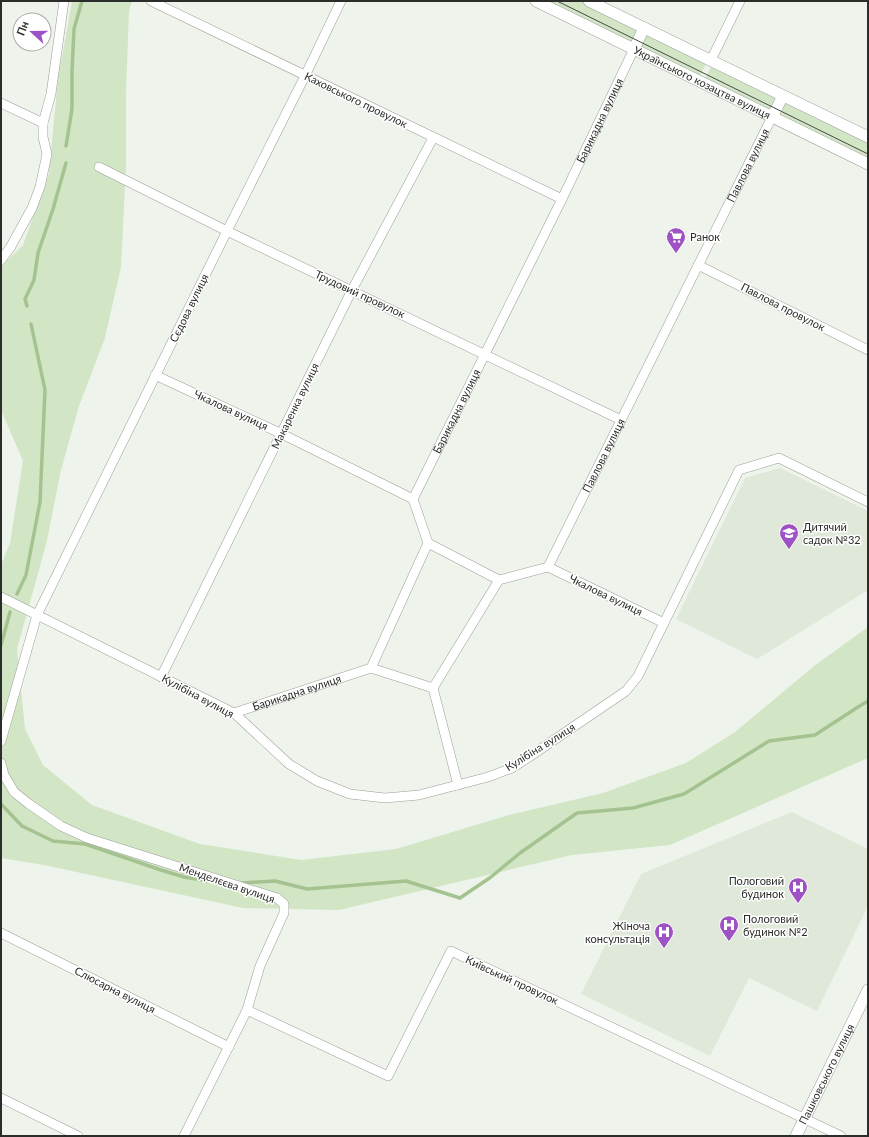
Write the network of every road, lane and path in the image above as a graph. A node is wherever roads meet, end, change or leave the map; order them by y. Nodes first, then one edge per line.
1 (64, 1) edge
2 (151, 1) edge
3 (341, 1) edge
4 (536, 1) edge
5 (589, 1) edge
6 (740, 1) edge
7 (644, 28) junction
8 (634, 49) junction
9 (711, 60) junction
10 (305, 76) junction
11 (783, 96) junction
12 (1, 103) edge
13 (772, 117) junction
14 (43, 123) junction
15 (868, 137) edge
16 (433, 138) junction
17 (868, 164) edge
18 (99, 166) dead end
19 (562, 199) junction
20 (226, 231) junction
21 (1, 260) edge
22 (698, 265) junction
23 (352, 290) junction
24 (868, 350) edge
25 (484, 353) junction
26 (155, 375) junction
27 (621, 420) junction
28 (282, 434) junction
29 (413, 499) junction
30 (868, 502) edge
31 (428, 543) junction
32 (548, 567) junction
33 (499, 580) junction
34 (1, 597) edge
35 (37, 615) junction
36 (664, 623) junction
37 (371, 668) junction
38 (161, 677) junction
39 (434, 688) junction
40 (234, 713) junction
41 (1, 737) edge
42 (1, 741) edge
43 (1, 763) edge
44 (458, 785) junction
45 (1, 933) edge
46 (868, 990) edge
47 (247, 1010) junction
48 (229, 1047) junction
49 (1, 1098) edge
50 (805, 1119) junction
51 (78, 1136) edge
52 (184, 1136) edge
53 (796, 1136) edge
54 (841, 1136) edge

1 - 14 street
2 - 10 street, Каховського провулок
3 - 10 street, Сєдова вулиця
4 - 8 street, Українського козацтва вулиця
5 - 7 street
6 - 9 street
7 - 8 street, Барикадна вулиця
7 - 9 street
8 - 13 street, Українського козацтва вулиця
8 - 19 street, Барикадна вулиця
9 - 11 street
10 - 16 street, Каховського провулок
10 - 20 street, Сєдова вулиця
11 - 13 street, Павлова вулиця
11 - 15 street
12 - 14 street
13 - 17 street, Українського козацтва вулиця
13 - 22 street, Павлова вулиця
14 - 21 street
16 - 19 street, Каховського провулок
16 - 23 street, Макаренка вулиця
18 - 20 street, Трудовий провулок
19 - 25 street, Барикадна вулиця
20 - 23 street, Трудовий провулок
20 - 26 street, Сєдова вулиця
22 - 24 street, Павлова провулок
22 - 27 street, Павлова вулиця
23 - 25 street, Трудовий провулок
23 - 28 street, Макаренка вулиця
25 - 27 street, Трудовий провулок
25 - 29 street, Барикадна вулиця
26 - 28 street, Чкалова вулиця
26 - 35 street, Сєдова вулиця
27 - 32 street, Павлова вулиця
28 - 29 street, Чкалова вулиця
28 - 38 street, Макаренка вулиця
29 - 31 street
30 - 36 street, Кулібіна вулиця
31 - 33 street
31 - 37 street
32 - 33 street
32 - 36 street, Чкалова вулиця
33 - 39 street
34 - 35 street, Кулібіна вулиця
35 - 38 street, Кулібіна вулиця
35 - 41 street, Сєдова вулиця
36 - 44 street, Кулібіна вулиця
37 - 39 street
37 - 40 street, Барикадна вулиця
38 - 40 street, Кулібіна вулиця
39 - 44 street
40 - 44 street, Кулібіна вулиця
41 - 42 street
43 - 47 street, Менделєєва вулиця
45 - 48 street, Слюсарна вулиця
46 - 50 street, Пашковського вулиця
47 - 48 street, Менделєєва вулиця
47 - 50 street, Київський провулок
48 - 52 street, Менделєєва вулиця
49 - 51 street
50 - 53 street, Пашковського вулиця
50 - 54 street, Київський провулок

